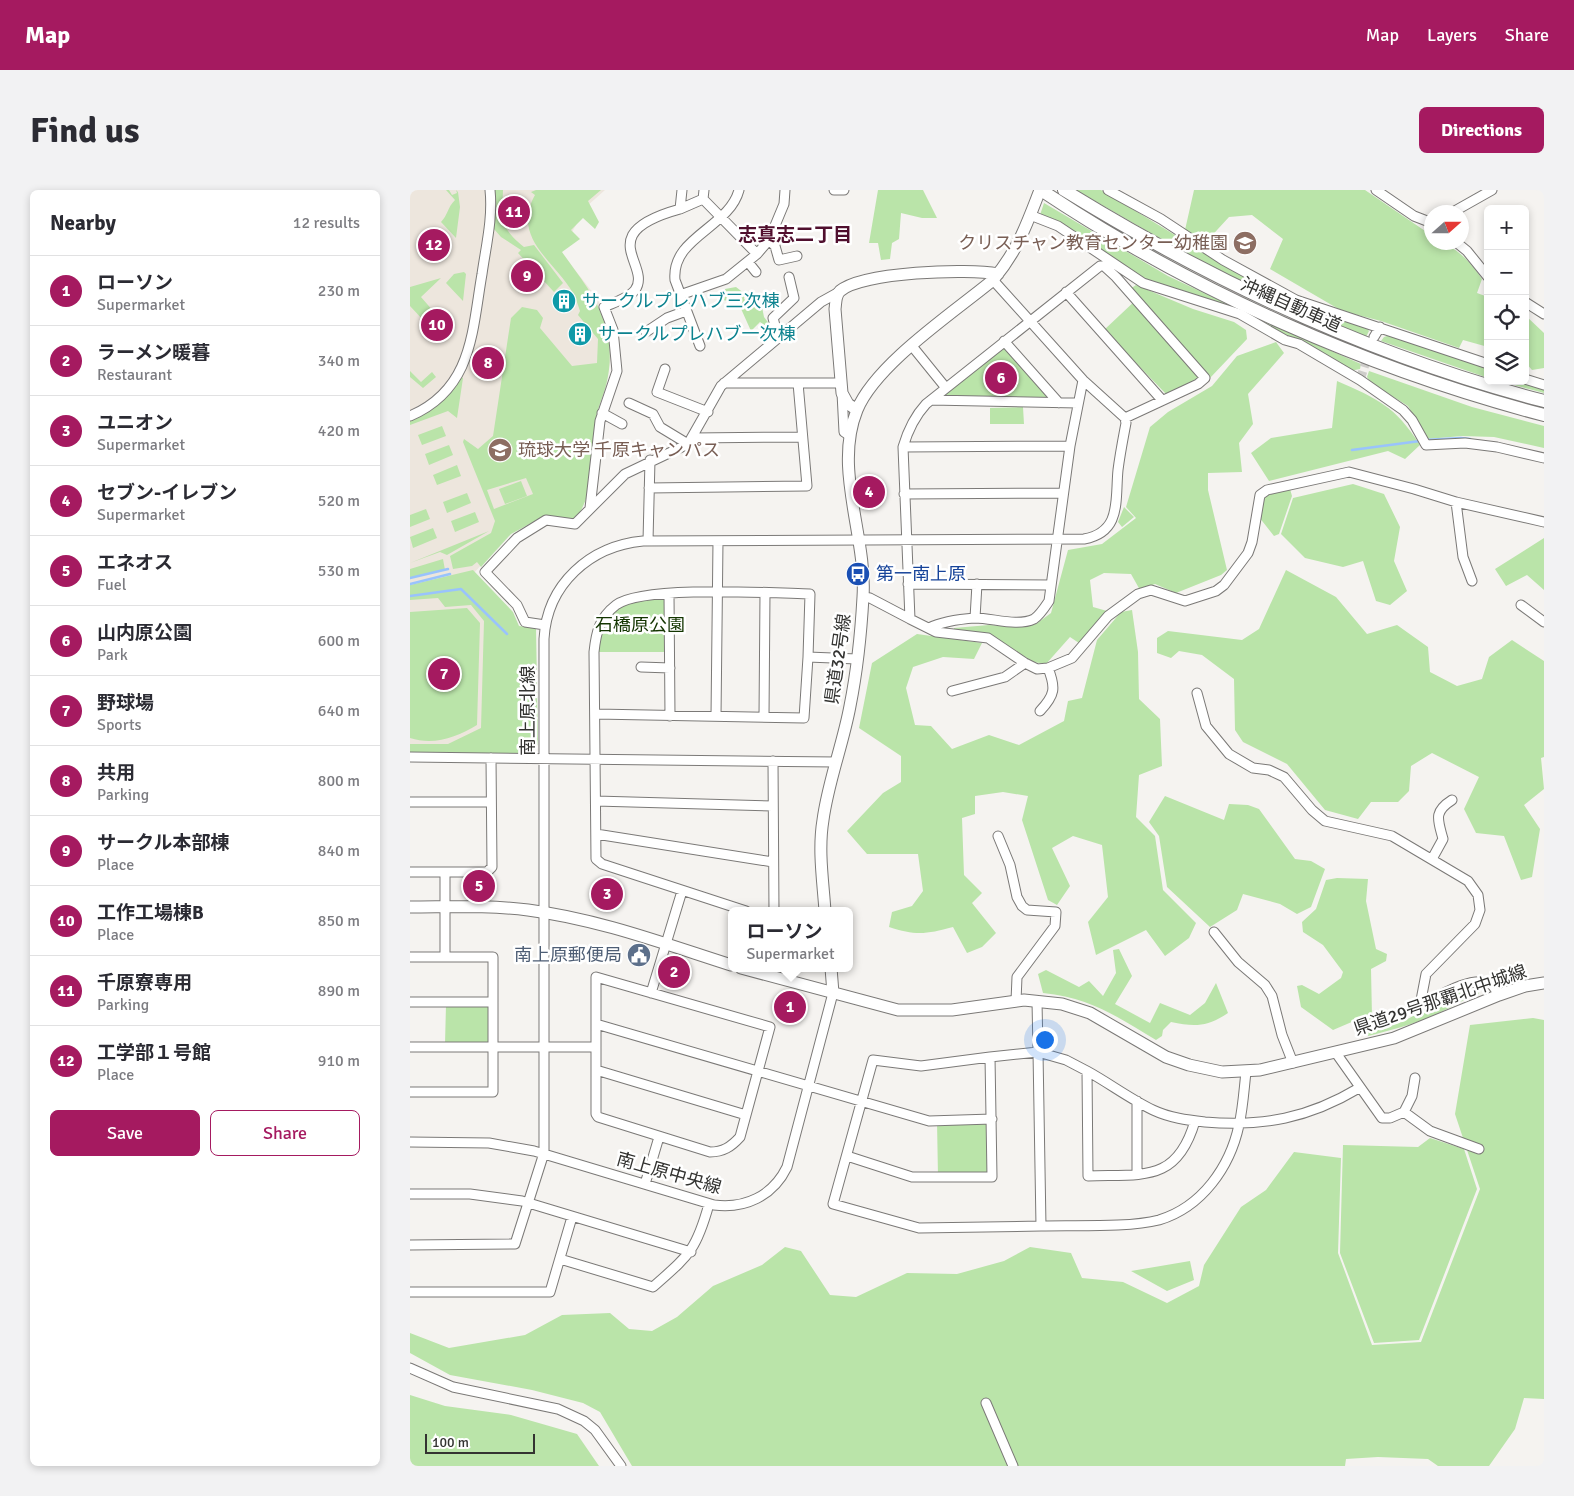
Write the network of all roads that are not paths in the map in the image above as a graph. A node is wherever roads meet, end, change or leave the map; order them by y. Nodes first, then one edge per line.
1 (490, 190) edge
2 (682, 190) edge
3 (739, 190) edge
4 (784, 190) edge
5 (834, 190) edge
6 (844, 190) edge
7 (1041, 190) edge
8 (1064, 190) edge
9 (1108, 190) edge
10 (1376, 190) edge
11 (1492, 190) edge
12 (703, 194) edge
13 (1465, 205) edge
14 (680, 209) junction
15 (1032, 210) junction
16 (721, 216) junction
17 (1424, 220) edge
18 (769, 240) junction
19 (1466, 250) edge
20 (757, 254) junction
21 (797, 256) dead end
22 (748, 262) junction
23 (1123, 270) junction
24 (756, 272) dead end
25 (1484, 272) edge
26 (789, 277) dead end
27 (995, 277) junction
28 (1116, 277) junction
29 (839, 292) junction
30 (1066, 292) junction
31 (680, 295) junction
32 (1529, 305) edge
33 (686, 311) junction
34 (1544, 314) edge
35 (1029, 320) junction
36 (1380, 327) junction
37 (646, 332) dead end
38 (778, 337) junction
39 (1374, 337) tunnel mouth
40 (1004, 341) junction
41 (700, 346) dead end
42 (912, 346) junction
43 (1484, 363) edge
44 (665, 369) dead end
45 (1083, 380) junction
46 (1529, 380) edge
47 (724, 383) junction
48 (798, 383) junction
49 (1544, 385) edge
50 (841, 388) junction
51 (946, 388) junction
52 (931, 400) junction
53 (1162, 400) junction
54 (1544, 401) edge
55 (629, 402) dead end
56 (1059, 403) junction
57 (1078, 403) junction
58 (857, 410) junction
59 (708, 412) junction
60 (602, 413) junction
61 (1544, 415) edge
62 (410, 416) edge
63 (1125, 418) junction
64 (622, 424) dead end
65 (850, 436) junction
66 (802, 437) junction
67 (690, 441) junction
68 (1070, 446) junction
69 (903, 448) junction
70 (1544, 458) edge
71 (650, 460) junction
72 (649, 488) junction
73 (1063, 493) junction
74 (904, 494) junction
75 (1456, 502) junction
76 (590, 509) junction
77 (1544, 522) edge
78 (1058, 538) junction
79 (906, 540) junction
80 (648, 541) junction
81 (718, 541) junction
82 (860, 541) junction
83 (1472, 581) dead end
84 (908, 584) junction
85 (977, 584) junction
86 (1051, 585) junction
87 (718, 592) junction
88 (764, 593) junction
89 (669, 594) junction
90 (863, 597) junction
91 (1521, 605) dead end
92 (910, 618) junction
93 (975, 618) junction
94 (1544, 622) edge
95 (545, 625) junction
96 (929, 628) junction
97 (808, 657) junction
98 (856, 659) junction
99 (1025, 663) junction
100 (641, 667) dead end
101 (670, 668) junction
102 (1048, 668) junction
103 (952, 691) dead end
104 (1197, 693) dead end
105 (1040, 711) dead end
106 (596, 714) junction
107 (670, 716) junction
108 (716, 716) junction
109 (764, 716) junction
110 (410, 756) edge
111 (491, 758) junction
112 (544, 758) junction
113 (595, 759) junction
114 (773, 762) junction
115 (836, 762) junction
116 (1452, 800) dead end
117 (596, 801) junction
118 (410, 802) edge
119 (491, 802) junction
120 (773, 806) junction
121 (596, 834) junction
122 (998, 836) dead end
123 (1432, 859) junction
124 (773, 862) junction
125 (410, 872) edge
126 (445, 872) junction
127 (682, 891) junction
128 (410, 907) edge
129 (445, 907) junction
130 (733, 907) edge
131 (774, 907) edge
132 (824, 907) edge
133 (543, 912) junction
134 (1214, 932) dead end
135 (665, 944) junction
136 (410, 957) edge
137 (445, 957) junction
138 (728, 964) edge
139 (756, 972) edge
140 (831, 972) edge
141 (1544, 983) edge
142 (651, 993) junction
143 (833, 993) junction
144 (1499, 995) junction
145 (1037, 1000) junction
146 (1016, 1001) junction
147 (410, 1002) edge
148 (493, 1002) junction
149 (596, 1024) junction
150 (493, 1046) junction
151 (544, 1046) junction
152 (410, 1047) edge
153 (596, 1047) junction
154 (1038, 1052) junction
155 (1336, 1053) junction
156 (990, 1057) junction
157 (1293, 1064) junction
158 (596, 1070) junction
159 (1087, 1071) junction
160 (758, 1072) junction
161 (1246, 1072) junction
162 (1415, 1078) dead end
163 (809, 1086) junction
164 (1359, 1088) junction
165 (410, 1092) edge
166 (1137, 1101) junction
167 (860, 1102) junction
168 (1404, 1112) junction
169 (746, 1115) junction
170 (992, 1119) junction
171 (1196, 1121) junction
172 (1239, 1125) junction
173 (659, 1137) junction
174 (410, 1142) edge
175 (1479, 1149) dead end
176 (544, 1153) junction
177 (847, 1156) junction
178 (1137, 1174) junction
179 (646, 1184) junction
180 (410, 1194) edge
181 (529, 1204) junction
182 (709, 1204) junction
183 (572, 1217) junction
184 (1041, 1226) junction
185 (410, 1245) edge
186 (691, 1252) junction
187 (560, 1259) junction
188 (410, 1292) edge
189 (410, 1368) edge
190 (986, 1403) dead end
191 (621, 1466) edge
192 (1013, 1466) edge

1 - 62 street
2 - 14 street
3 - 16 street
4 - 18 street
5 - 6 street
7 - 15 main road, 県道32号線
7 - 61 highway, 沖縄自動車道
8 - 54 highway, 沖縄自動車道
9 - 36 street
10 - 17 street
11 - 13 street
12 - 14 street
12 - 16 street
14 - 60 street
15 - 23 street
15 - 27 main road, 県道32号線
16 - 20 street
16 - 31 street
18 - 20 street
18 - 21 street
19 - 25 street
20 - 22 street
22 - 24 street
22 - 31 street
23 - 28 street
23 - 70 street
26 - 38 street
27 - 29 main road
27 - 35 street
27 - 42 main road, 県道32号線
28 - 30 street
28 - 53 street
29 - 38 street
29 - 50 main road
30 - 35 street
30 - 53 street
31 - 33 street
32 - 34 street
33 - 37 street
33 - 41 street
35 - 40 street
35 - 45 street
36 - 39 street
36 - 43 street
38 - 47 street
40 - 51 street
40 - 56 street
42 - 51 street
42 - 58 main road, 県道32号線
44 - 59 street
45 - 57 street
45 - 63 street
46 - 49 street
47 - 48 street
47 - 59 street
48 - 50 street
48 - 66 street
50 - 58 main road
50 - 65 street
51 - 52 street
52 - 56 street
52 - 69 street
53 - 63 street
55 - 67 street
56 - 57 street
57 - 68 street
58 - 65 main road, 県道32号線
59 - 67 street
60 - 64 street
60 - 76 street
63 - 78 street, 南上原北線
65 - 82 main road, 県道32号線
66 - 67 street
66 - 72 street
67 - 71 street
68 - 69 street
68 - 73 street
69 - 74 street
71 - 72 street
71 - 76 street
72 - 80 street
73 - 74 street
73 - 78 street
74 - 79 street
75 - 77 street
75 - 83 street
75 - 102 street
76 - 95 street
78 - 79 street, 南上原北線
78 - 86 street
79 - 82 street, 南上原北線
79 - 84 street
80 - 81 street, 南上原北線
80 - 95 street, 南上原北線
81 - 82 street, 南上原北線
81 - 87 street
82 - 90 main road, 県道32号線
84 - 85 street
84 - 92 street
85 - 86 street
85 - 93 street
86 - 93 street
87 - 88 street
87 - 89 street
87 - 108 street
88 - 97 street
88 - 109 street
89 - 101 street
89 - 106 street
90 - 92 street
90 - 98 main road, 県道32号線
91 - 94 street
92 - 96 street
93 - 96 street
95 - 112 street, 南上原北線
96 - 99 street
97 - 98 street
97 - 109 street
98 - 115 main road, 県道32号線
99 - 102 street
99 - 103 street
100 - 101 street
101 - 107 street
102 - 105 street
104 - 123 street
106 - 107 street
106 - 113 street
107 - 108 street
108 - 109 street
110 - 111 street
111 - 112 street
111 - 119 street
112 - 113 street
112 - 133 street, 南上原北線
113 - 114 street
113 - 117 street
114 - 115 street
114 - 120 street
115 - 132 main road, 県道32号線
116 - 123 street
117 - 120 street
117 - 121 street
118 - 119 street
119 - 126 street
120 - 124 street
121 - 124 street
121 - 127 street
122 - 146 street
123 - 144 street
124 - 131 street
125 - 126 street
126 - 129 street
127 - 130 street
127 - 135 street
128 - 129 main road
129 - 133 main road
129 - 137 street
133 - 135 main road
133 - 151 street, 南上原北線
134 - 157 street
135 - 138 main road
135 - 142 street
136 - 137 street
137 - 148 street
139 - 143 main road, 県道29号那覇北中城線
140 - 143 main road
141 - 144 main road, 県道29号那覇北中城線
142 - 149 street
142 - 160 street
143 - 146 main road, 県道29号那覇北中城線
143 - 163 street, 南上原中央線
144 - 155 main road, 県道29号那覇北中城線
145 - 146 main road, 県道29号那覇北中城線
145 - 154 street
145 - 161 main road, 県道29号那覇北中城線
147 - 148 street
148 - 150 street
149 - 153 street
149 - 160 street
150 - 151 street
150 - 152 street
150 - 165 street
151 - 153 street
151 - 176 street, 南上原北線
153 - 158 street
154 - 156 street
154 - 159 street
154 - 184 street
155 - 157 main road, 県道29号那覇北中城線
155 - 164 street
156 - 167 street
156 - 170 street
157 - 161 main road, 県道29号那覇北中城線
158 - 169 street
158 - 173 street
159 - 166 street
159 - 178 street
160 - 163 street
160 - 169 street
161 - 172 street
162 - 168 street
163 - 167 street
163 - 182 street, 南上原中央線
164 - 168 street
164 - 172 street
166 - 171 street
166 - 178 street
167 - 170 street
167 - 177 street
168 - 175 street
169 - 173 street
170 - 177 street
171 - 172 street
171 - 178 street
172 - 184 street
173 - 179 street
174 - 176 street, 南上原中央線
176 - 179 street, 南上原中央線
176 - 181 street, 南上原北線
177 - 184 street
179 - 182 street, 南上原中央線
180 - 181 street
181 - 183 street
181 - 185 street, 南上原北線
182 - 186 street
183 - 186 street
183 - 187 street
186 - 187 street
187 - 188 street
189 - 191 street
190 - 192 street

